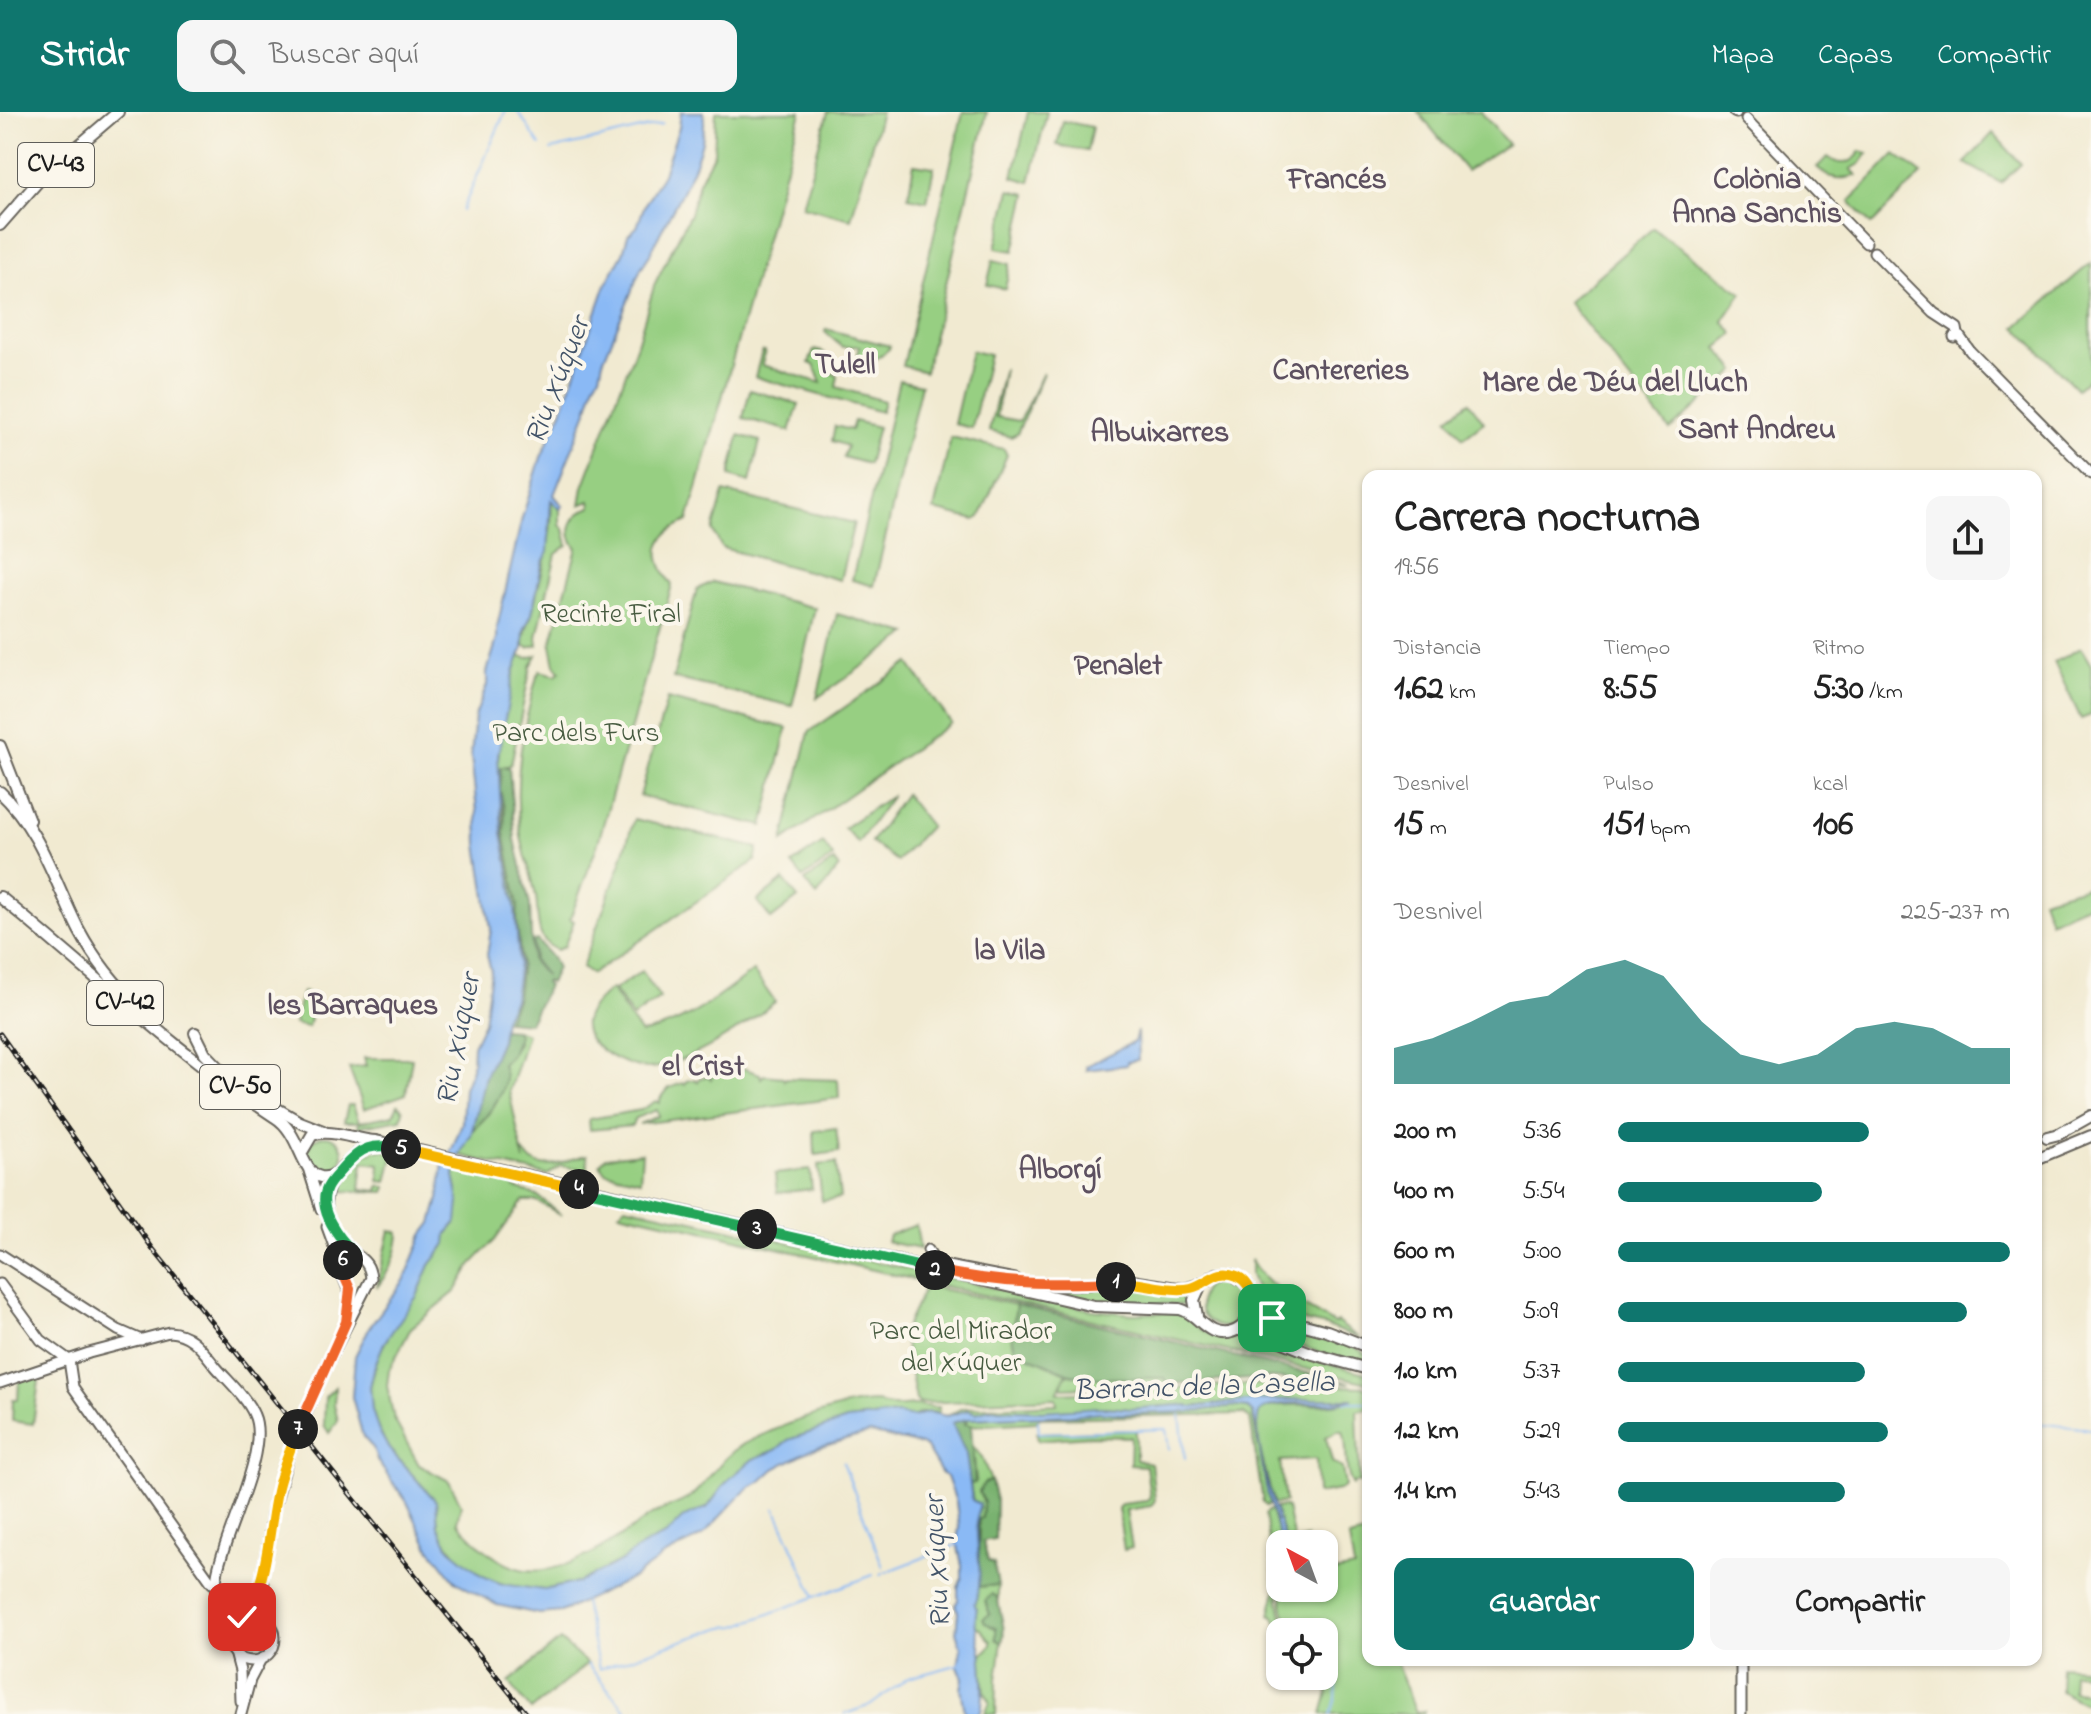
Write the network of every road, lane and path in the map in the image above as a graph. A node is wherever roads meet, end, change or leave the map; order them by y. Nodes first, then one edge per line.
1 (118, 112) edge
2 (1746, 119) dead end
3 (0, 225) edge
4 (1866, 243) dead end
5 (1874, 252) dead end
6 (2091, 474) edge
7 (0, 746) edge
8 (0, 792) edge
9 (37, 841) junction
10 (0, 897) edge
11 (163, 1029) junction
12 (195, 1033) dead end
13 (182, 1048) junction
14 (233, 1082) junction
15 (2091, 1116) edge
16 (330, 1133) junction
17 (2091, 1136) edge
18 (2047, 1137) dead end
19 (2091, 1144) edge
20 (390, 1146) junction
21 (302, 1152) junction
22 (2042, 1159) edge
23 (2042, 1160) edge
24 (346, 1161) junction
25 (309, 1171) junction
26 (336, 1174) junction
27 (928, 1250) dead end
28 (354, 1253) junction
29 (0, 1254) edge
30 (341, 1263) junction
31 (977, 1279) junction
32 (1132, 1281) junction
33 (1201, 1284) junction
34 (0, 1286) edge
35 (367, 1286) junction
36 (350, 1289) junction
37 (1254, 1302) junction
38 (1198, 1317) junction
39 (346, 1322) junction
40 (1237, 1330) junction
41 (141, 1340) junction
42 (1362, 1345) edge
43 (68, 1360) junction
44 (1362, 1367) edge
45 (0, 1383) edge
46 (263, 1568) junction
47 (211, 1586) dead end
48 (220, 1609) junction
49 (240, 1618) junction
50 (264, 1618) junction
51 (228, 1635) junction
52 (236, 1656) junction
53 (261, 1659) junction
54 (1744, 1666) edge
55 (1744, 1666) edge
56 (242, 1713) edge
57 (1741, 1714) edge

1 - 3 main road, CV-43
2 - 4 street
5 - 6 street
7 - 9 main road
8 - 9 main road, CV-50
9 - 11 main road, CV-50
10 - 13 main road, CV-42
11 - 13 main road, CV-50
11 - 14 main road, CV-50
12 - 14 main road
13 - 21 main road, CV-50
14 - 16 main road, CV-50
15 - 18 main road
16 - 20 main road, CV-50
16 - 21 main road, CV-50
16 - 24 main road
17 - 22 main road
19 - 23 main road
20 - 24 main road, CV-50
20 - 31 main road, CV-50
21 - 25 main road, CV-50
24 - 26 main road
25 - 26 main road
25 - 30 street
26 - 28 street
27 - 32 street
28 - 30 street
28 - 35 street
29 - 41 street
30 - 36 street
31 - 32 main road, CV-50
31 - 38 main road, CV-50
32 - 33 main road, CV-50
33 - 37 main road, CV-50
33 - 38 main road
34 - 43 street
35 - 36 street
35 - 39 street
36 - 39 street
37 - 40 main road
37 - 42 main road, CV-50
38 - 40 main road, CV-50
39 - 46 street, bridge
40 - 44 main road, CV-50
41 - 43 street
41 - 48 street
43 - 45 street
43 - 47 street
46 - 49 street
46 - 50 street
48 - 49 street
48 - 51 street
49 - 50 street
49 - 51 street
50 - 53 street
51 - 52 street
52 - 53 street
52 - 56 street
53 - 56 street
54 - 57 street
55 - 57 street

